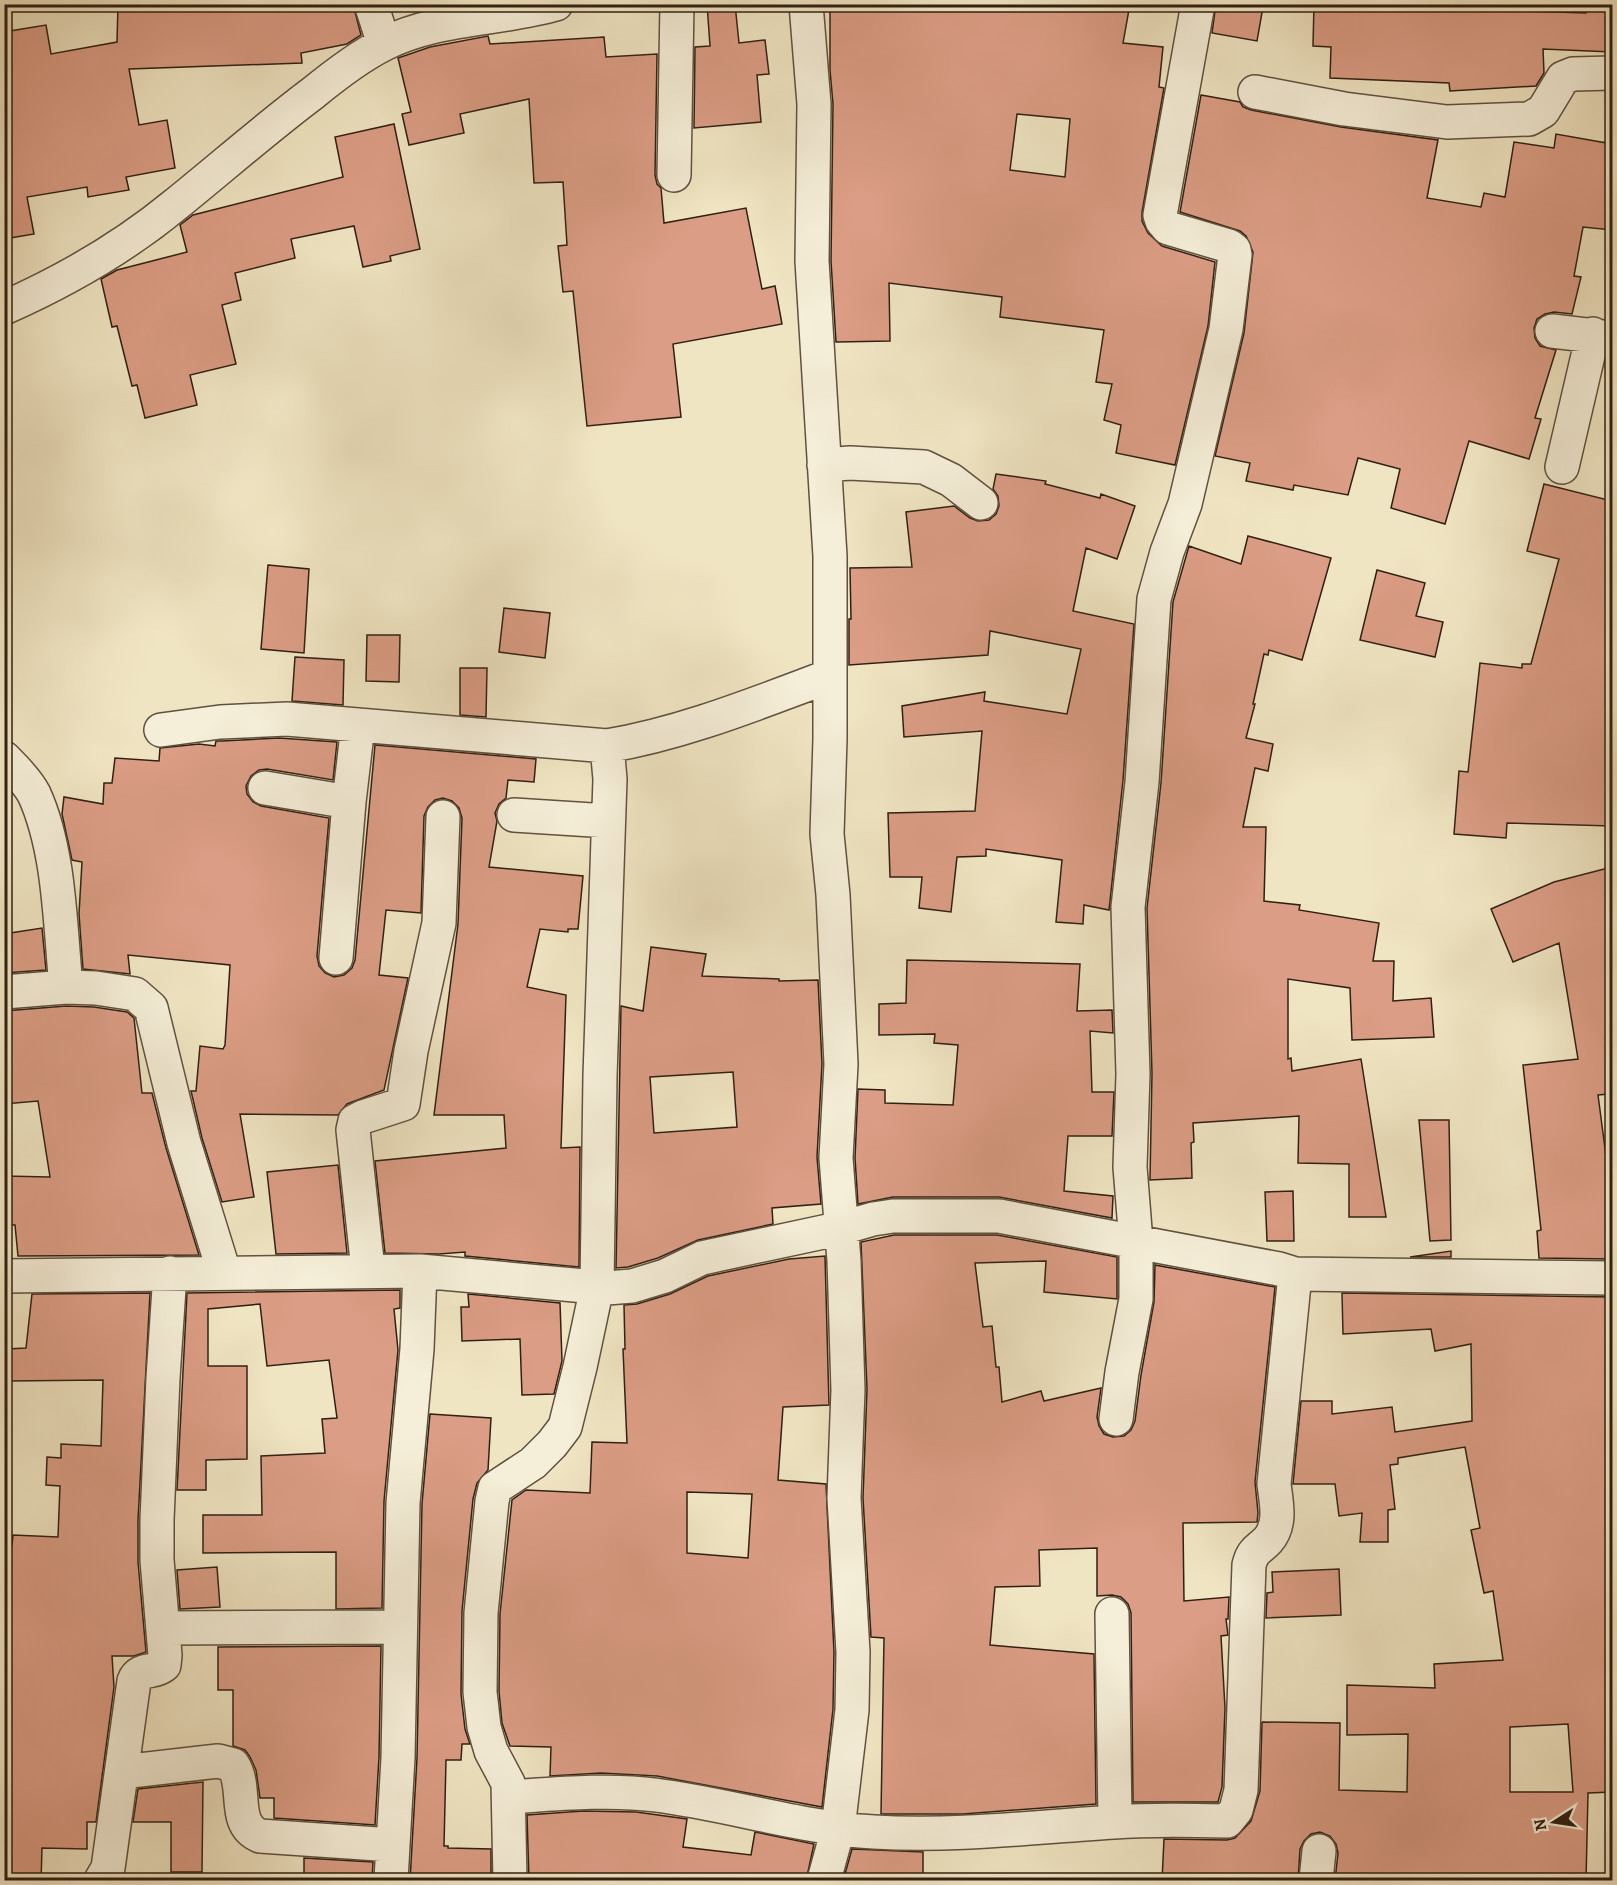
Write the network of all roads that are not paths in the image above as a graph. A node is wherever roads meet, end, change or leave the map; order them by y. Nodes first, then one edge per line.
1 (372, 4) edge
2 (556, 4) edge
3 (677, 4) edge
4 (806, 4) edge
5 (1198, 4) edge
6 (384, 44) junction
7 (1612, 73) edge
8 (1255, 92) dead end
9 (674, 175) dead end
10 (4, 308) edge
11 (1552, 331) dead end
12 (1603, 336) edge
13 (824, 465) junction
14 (1562, 466) dead end
15 (981, 503) dead end
16 (830, 676) junction
17 (358, 725) junction
18 (161, 730) dead end
19 (607, 746) junction
20 (4, 758) edge
21 (265, 788) dead end
22 (349, 802) junction
23 (514, 815) dead end
24 (442, 817) dead end
25 (608, 821) junction
26 (336, 958) dead end
27 (66, 987) junction
28 (4, 992) edge
29 (842, 1228) junction
30 (1136, 1242) junction
31 (368, 1270) junction
32 (420, 1271) junction
33 (224, 1272) junction
34 (170, 1273) junction
35 (1295, 1274) junction
36 (4, 1276) edge
37 (1612, 1278) edge
38 (597, 1287) junction
39 (1116, 1419) dead end
40 (1112, 1614) dead end
41 (163, 1628) junction
42 (400, 1628) junction
43 (122, 1772) junction
44 (510, 1797) junction
45 (1115, 1822) junction
46 (838, 1829) junction
47 (393, 1845) junction
48 (101, 1881) edge
49 (391, 1881) edge
50 (510, 1881) edge
51 (824, 1881) edge

1 - 6 street
2 - 6 street
3 - 9 street
4 - 13 street
5 - 30 street
6 - 10 street
7 - 8 street
11 - 12 street
12 - 14 street
13 - 15 street
13 - 16 street
16 - 19 street
16 - 29 street
17 - 18 street
17 - 19 street
17 - 22 street
19 - 25 street
20 - 27 street
21 - 22 street
22 - 26 street
23 - 25 street
24 - 31 street
25 - 38 street
27 - 28 street
27 - 33 street
29 - 30 street
29 - 38 street
29 - 46 street
30 - 35 street
30 - 39 street
31 - 32 street
31 - 33 street
32 - 38 street
32 - 42 street
33 - 34 street
34 - 36 street
34 - 41 street
35 - 37 street
35 - 45 street
38 - 44 street
40 - 45 street
41 - 42 street
41 - 43 street
42 - 47 street
43 - 47 street
43 - 48 street
44 - 46 street
44 - 50 street
45 - 46 street
46 - 51 street
47 - 49 street

